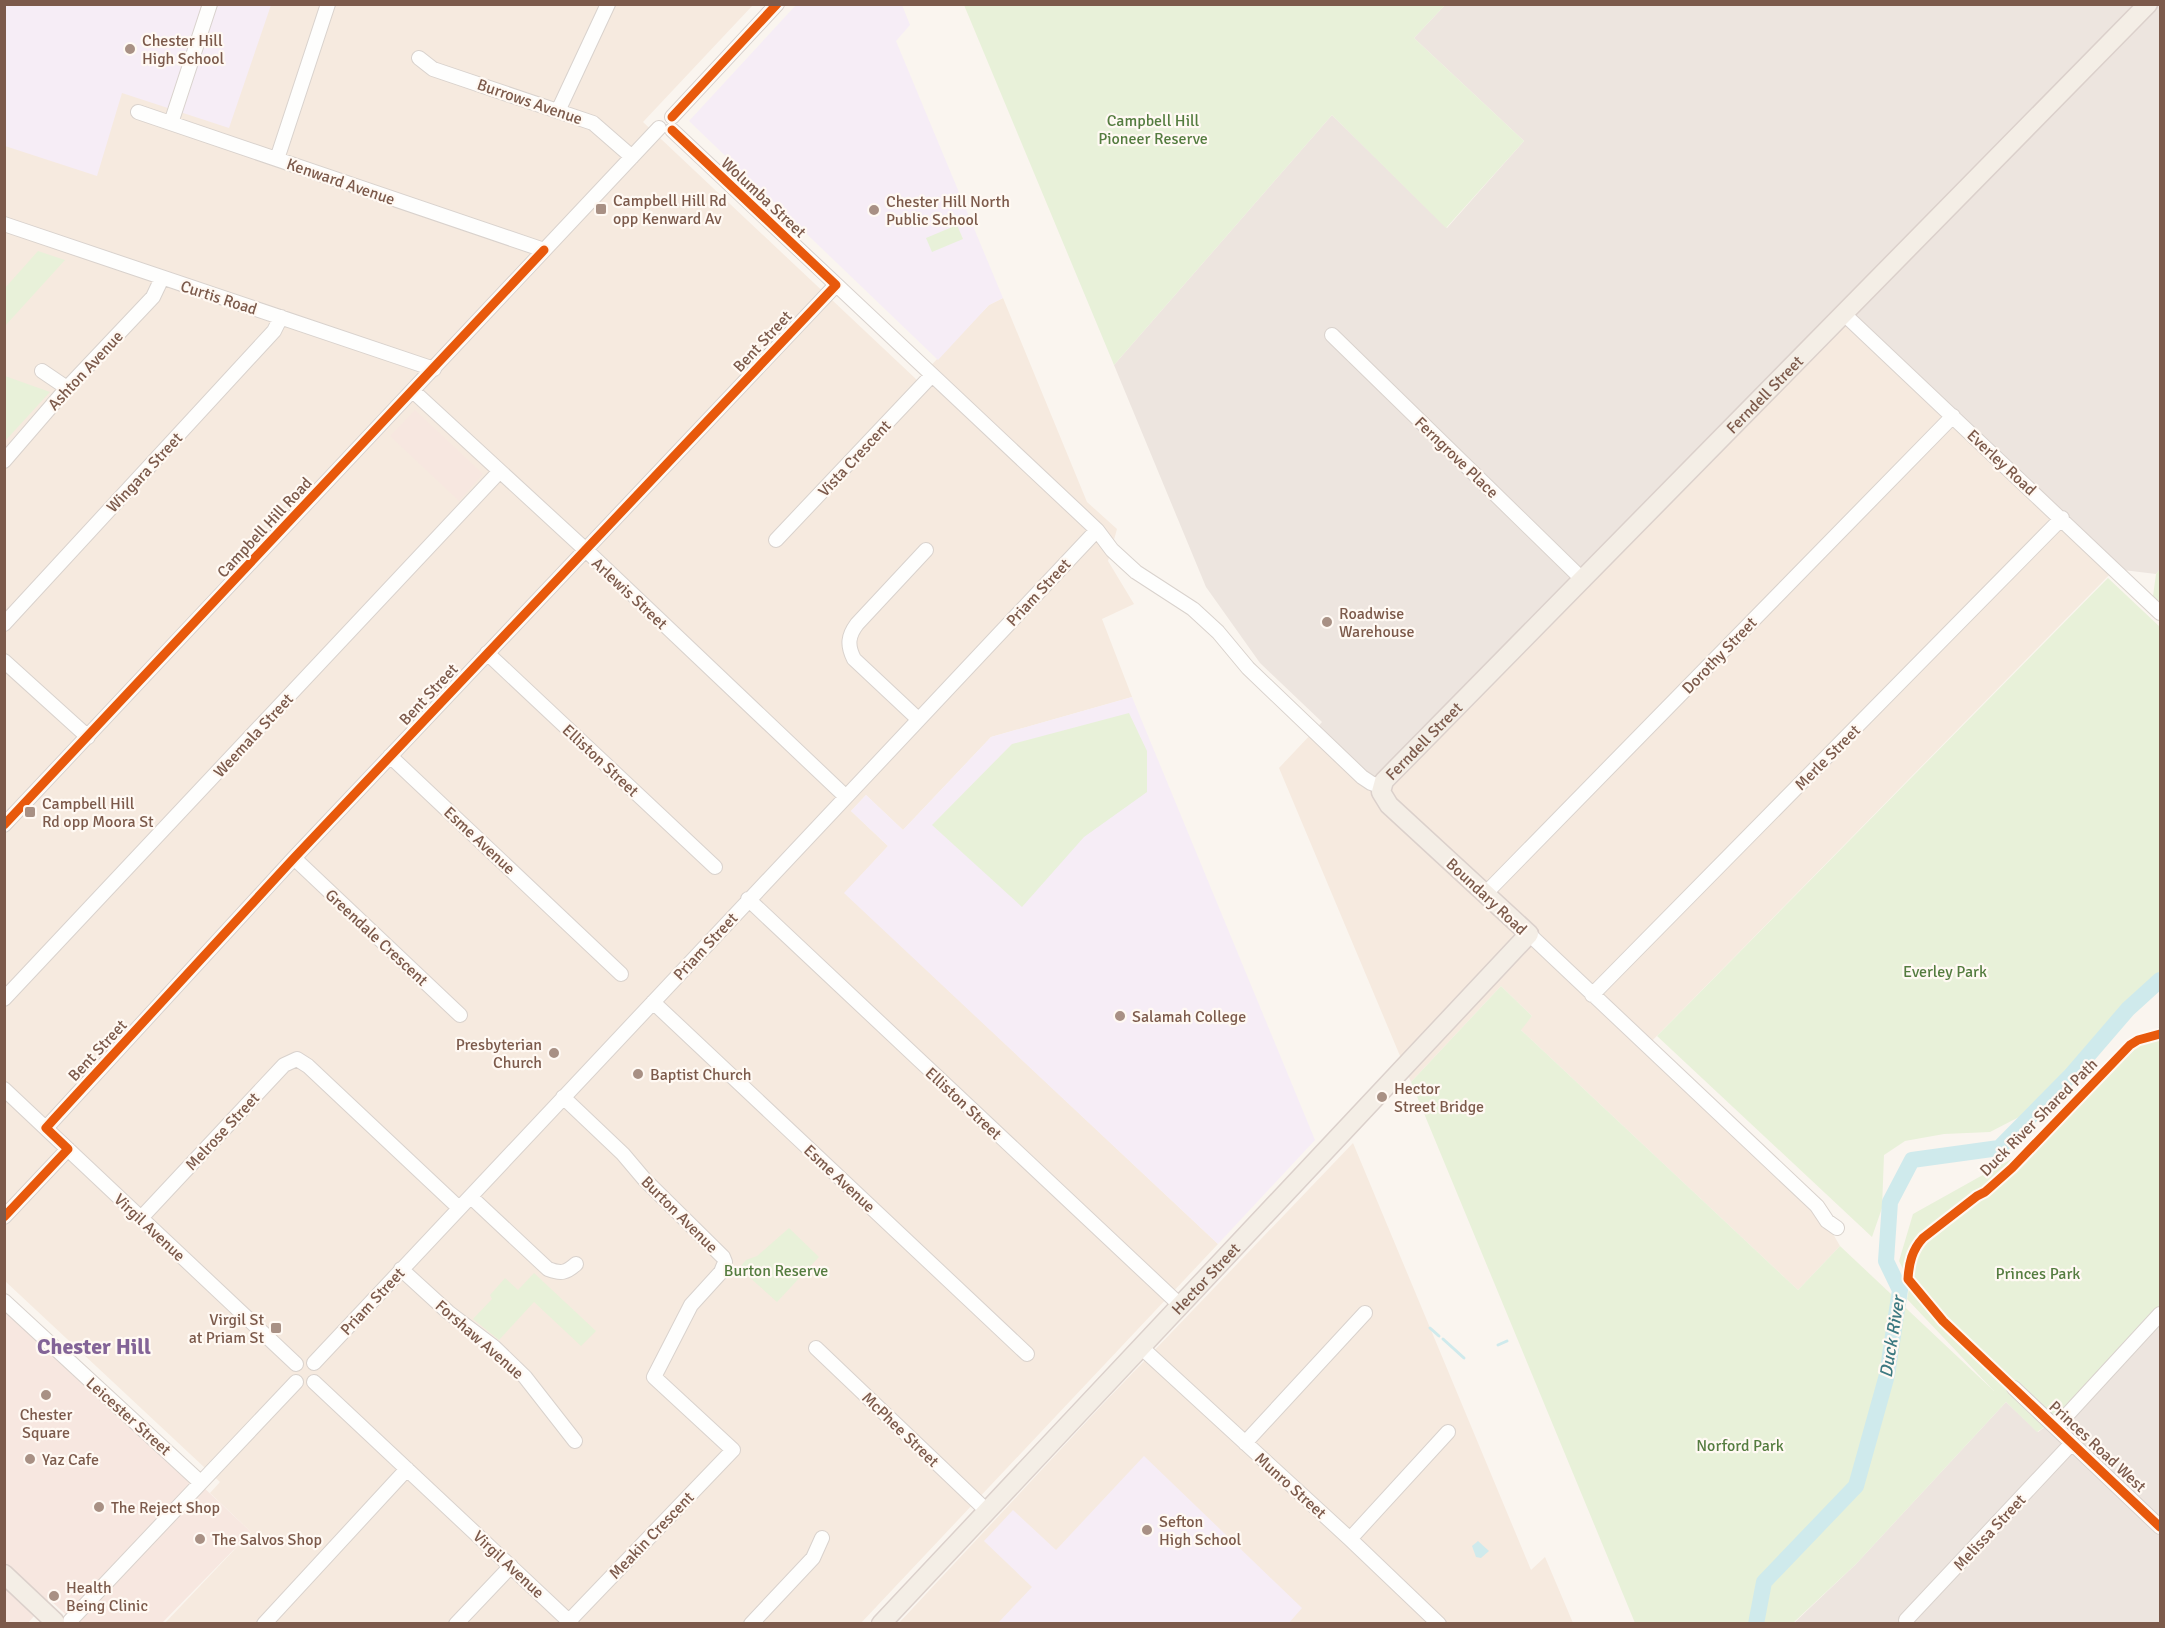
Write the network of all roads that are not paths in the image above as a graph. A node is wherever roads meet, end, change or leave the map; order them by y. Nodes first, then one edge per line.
1 (210, 4) edge
2 (328, 4) edge
3 (608, 4) edge
4 (777, 4) edge
5 (2148, 4) edge
6 (419, 58) dead end
7 (558, 111) junction
8 (138, 112) dead end
9 (171, 123) junction
10 (668, 125) junction
11 (632, 157) junction
12 (277, 159) junction
13 (4, 224) edge
14 (544, 249) junction
15 (162, 278) junction
16 (836, 285) junction
17 (1843, 313) junction
18 (281, 317) junction
19 (1332, 335) dead end
20 (434, 369) junction
21 (42, 371) dead end
22 (932, 375) junction
23 (67, 388) junction
24 (413, 391) junction
25 (1953, 416) junction
26 (4, 461) edge
27 (500, 471) junction
28 (2062, 518) junction
29 (1097, 530) junction
30 (776, 540) dead end
31 (586, 550) junction
32 (926, 550) dead end
33 (1136, 572) joint
34 (1582, 579) junction
35 (2160, 612) edge
36 (4, 624) edge
37 (487, 653) junction
38 (4, 660) edge
39 (918, 719) junction
40 (88, 737) junction
41 (390, 756) junction
42 (1382, 787) junction
43 (845, 796) junction
44 (4, 825) edge
45 (294, 858) junction
46 (715, 867) dead end
47 (1485, 894) junction
48 (748, 899) junction
49 (1529, 934) junction
50 (621, 974) dead end
51 (1592, 995) junction
52 (4, 999) edge
53 (653, 1002) junction
54 (460, 1015) dead end
55 (4, 1089) edge
56 (563, 1097) junction
57 (46, 1128) junction
58 (68, 1149) junction
59 (471, 1197) junction
60 (459, 1208) junction
61 (4, 1217) edge
62 (141, 1218) junction
63 (1837, 1228) dead end
64 (576, 1264) dead end
65 (401, 1269) junction
66 (4, 1301) edge
67 (1181, 1306) junction
68 (1365, 1313) dead end
69 (2160, 1314) edge
70 (816, 1348) dead end
71 (1142, 1348) junction
72 (1027, 1354) dead end
73 (314, 1363) junction
74 (296, 1364) junction
75 (296, 1382) junction
76 (314, 1382) junction
77 (2014, 1388) dead end
78 (2056, 1427) junction
79 (1448, 1432) dead end
80 (575, 1442) dead end
81 (1245, 1443) junction
82 (2073, 1443) junction
83 (733, 1449) joint
84 (407, 1469) junction
85 (200, 1482) junction
86 (987, 1511) junction
87 (2160, 1527) edge
88 (822, 1538) dead end
89 (1350, 1539) junction
90 (511, 1566) junction
91 (4, 1574) edge
92 (1906, 1620) dead end
93 (571, 1622) edge
94 (63, 1623) edge
95 (264, 1623) edge
96 (456, 1623) edge
97 (751, 1623) edge
98 (882, 1623) edge
99 (1439, 1623) edge

1 - 9 street
2 - 12 street
3 - 7 street
4 - 10 street, Campbell Hill Road
5 - 17 main road, Ferndell Street
6 - 7 street, Burrows Avenue
7 - 11 street, Burrows Avenue
8 - 9 street, Kenward Avenue
9 - 12 street, Kenward Avenue
10 - 11 street, Campbell Hill Road
10 - 16 street, Wolumba Street
11 - 14 street, Campbell Hill Road
12 - 14 street, Kenward Avenue
13 - 15 street, Curtis Road
14 - 20 street, Campbell Hill Road
15 - 18 street, Curtis Road
15 - 23 street, Ashton Avenue
16 - 22 street, Wolumba Street
16 - 31 street, Bent Street
17 - 25 street, Everley Road
17 - 34 main road, Ferndell Street
18 - 20 street, Curtis Road
18 - 36 street, Wingara Street
19 - 34 street, Ferngrove Place
20 - 24 street, Campbell Hill Road
21 - 23 street
22 - 29 street, Wolumba Street
22 - 30 street, Vista Crescent
23 - 26 street, Ashton Avenue
24 - 27 street, Arlewis Street
24 - 40 street, Campbell Hill Road
25 - 28 street, Everley Road
25 - 47 street, Dorothy Street
27 - 31 street, Arlewis Street
27 - 52 street, Weemala Street
28 - 35 street, Everley Road
28 - 51 street, Merle Street
29 - 33 street, Wolumba Street
29 - 39 street, Priam Street
31 - 37 street, Bent Street
31 - 43 street, Arlewis Street
32 - 39 street
33 - 42 street, Boundary Road
34 - 42 main road, Ferndell Street
37 - 41 street, Bent Street
37 - 46 street, Elliston Street
38 - 40 street
39 - 43 street, Priam Street
40 - 44 street, Campbell Hill Road
41 - 45 street, Bent Street
41 - 50 street, Esme Avenue
42 - 47 main road, Boundary Road
43 - 48 street, Priam Street
45 - 54 street, Greendale Crescent
45 - 57 street, Bent Street
47 - 49 main road, Boundary Road
48 - 53 street, Priam Street
48 - 67 street, Elliston Street
49 - 51 street, Boundary Road
49 - 67 main road, Hector Street
51 - 63 street, Boundary Road
53 - 56 street, Priam Street
53 - 72 street, Esme Avenue
55 - 57 street, Virgil Avenue
56 - 59 street, Priam Street
56 - 83 street, Burton Avenue
57 - 58 street, Virgil Avenue
58 - 61 street
58 - 62 street, Virgil Avenue
59 - 60 street, Priam Street
59 - 64 street
60 - 62 street, Melrose Street
60 - 65 street, Priam Street
62 - 74 street, Virgil Avenue
65 - 73 street, Priam Street
65 - 80 street, Forshaw Avenue
66 - 85 street, Leicester Street
67 - 71 main road, Hector Street
68 - 81 street
69 - 78 street
70 - 86 street, McPhee Street
71 - 81 street, Munro Street
71 - 86 main road, Hector Street
73 - 74 street
73 - 76 street
74 - 75 street
75 - 76 street
75 - 85 street
76 - 84 street, Virgil Avenue
77 - 78 street, Princes Road West
78 - 82 street, Princes Road West
79 - 89 street
81 - 89 street, Munro Street
82 - 87 street, Princes Road West
82 - 92 street, Melissa Street
83 - 93 street, Meakin Crescent
84 - 90 street, Virgil Avenue
84 - 95 street
85 - 94 street
86 - 98 main road, Hector Street
88 - 97 street
89 - 99 street, Munro Street
90 - 93 street, Virgil Avenue
90 - 96 street
91 - 94 main road

